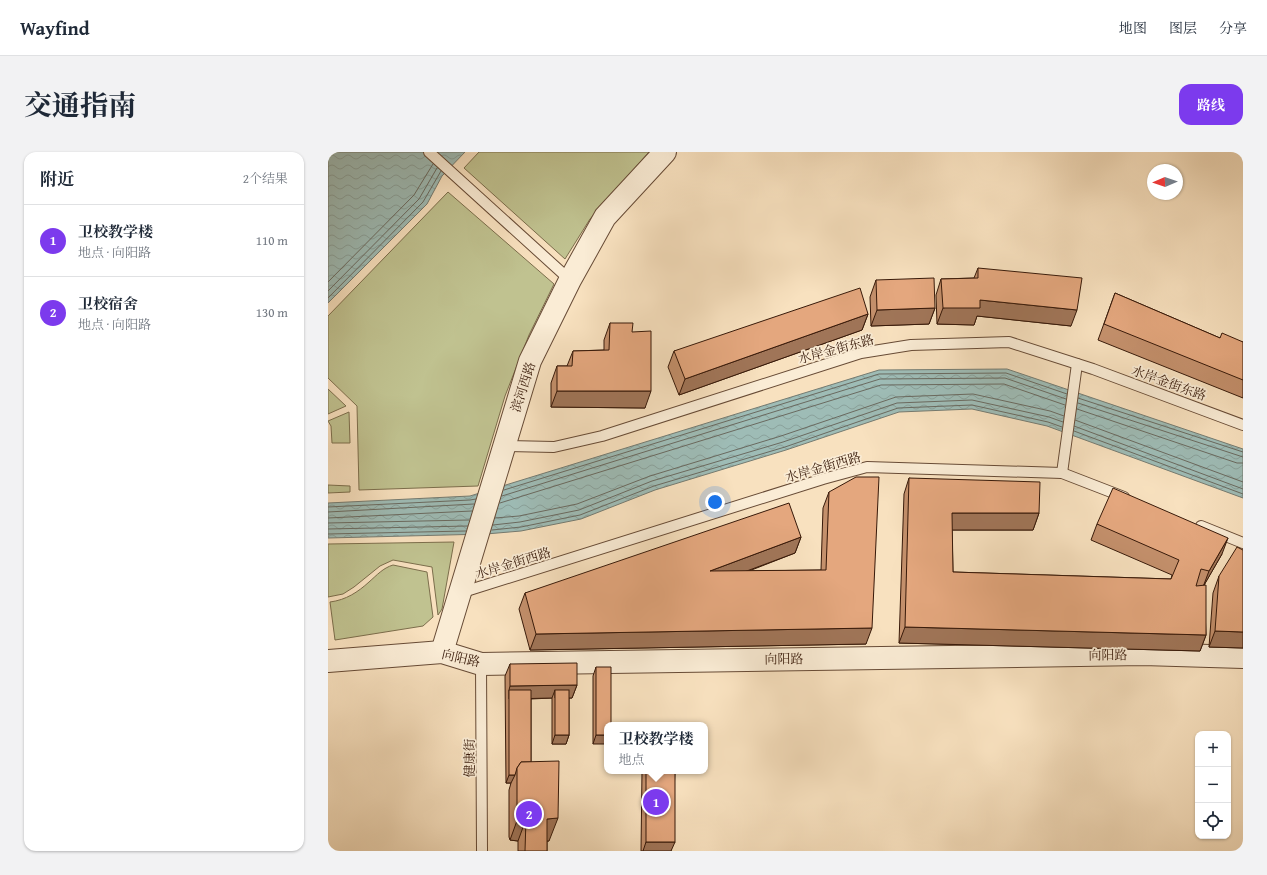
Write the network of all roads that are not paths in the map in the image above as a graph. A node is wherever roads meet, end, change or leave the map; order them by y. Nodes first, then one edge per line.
1 (429, 152) edge
2 (665, 152) edge
3 (570, 280) junction
4 (1076, 369) junction
5 (1243, 425) edge
6 (504, 446) junction
7 (1062, 473) junction
8 (1134, 501) edge
9 (1192, 523) edge
10 (1243, 543) edge
11 (460, 593) junction
12 (442, 652) junction
13 (1243, 657) edge
14 (328, 661) edge
15 (481, 664) junction
16 (482, 851) edge

1 - 3 lane
2 - 3 street, 滨河西路
3 - 6 street, 滨河西路
4 - 5 lane, 水岸金街东路
4 - 6 lane, 水岸金街东路
4 - 7 lane
6 - 11 street, 滨河西路
7 - 8 lane, 水岸金街西路
7 - 11 lane, 水岸金街西路
9 - 10 lane
11 - 12 street, 滨河西路
12 - 14 street, 向阳路
12 - 15 street, 向阳路
13 - 15 street, 向阳路
15 - 16 lane, 健康街

